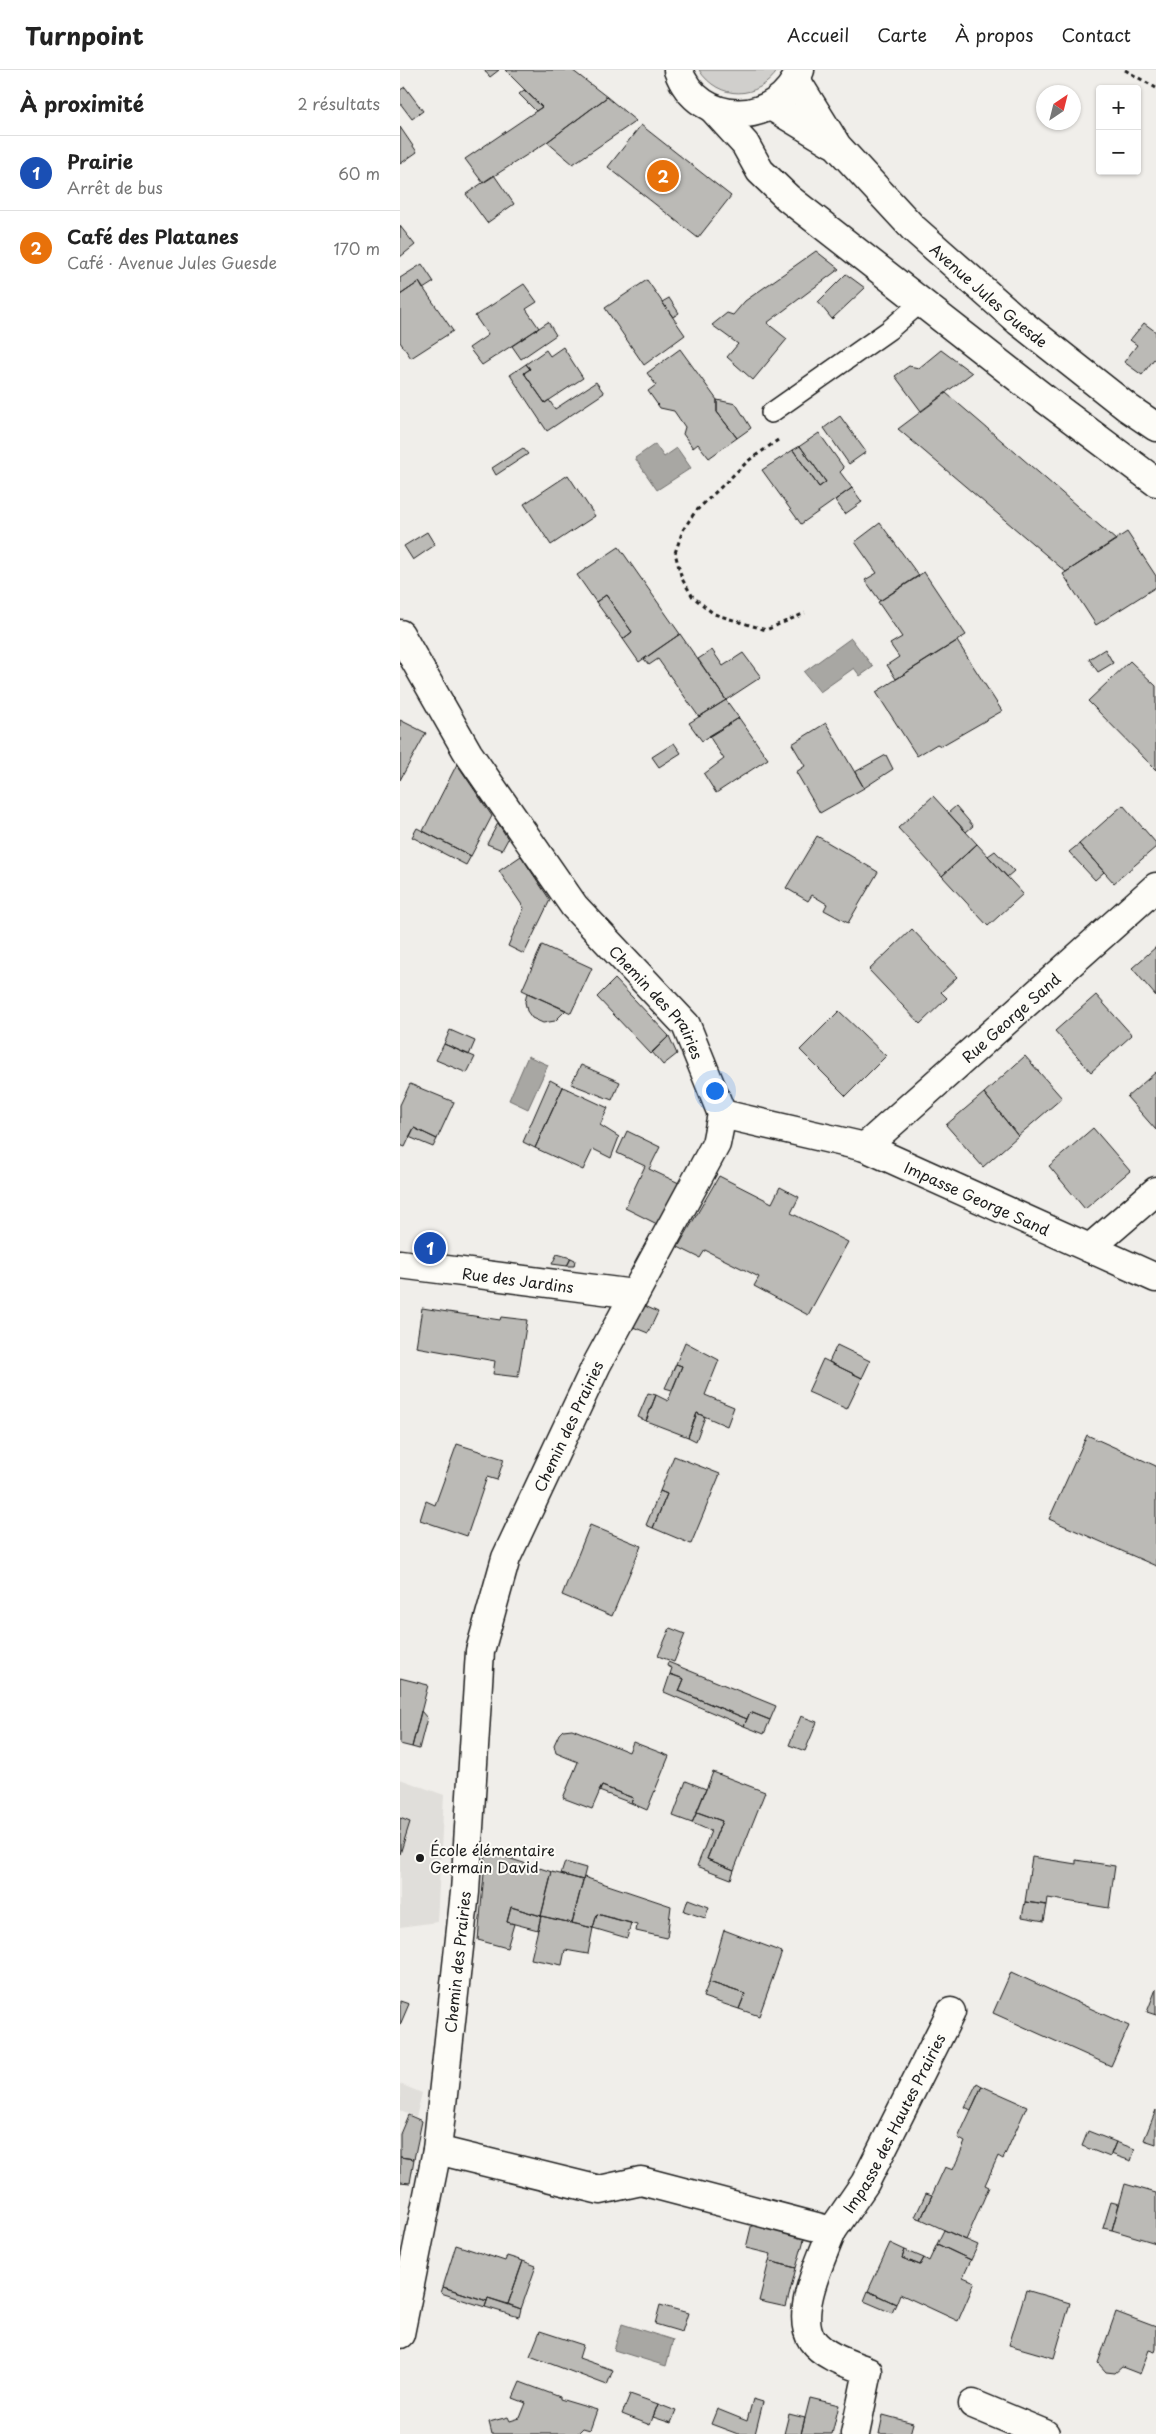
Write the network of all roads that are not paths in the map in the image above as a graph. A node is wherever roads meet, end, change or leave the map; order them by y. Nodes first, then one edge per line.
1 (678, 70) edge
2 (798, 75) edge
3 (714, 110) junction
4 (762, 110) junction
5 (745, 144) junction
6 (837, 146) junction
7 (920, 303) junction
8 (771, 413) dead end
9 (1156, 427) edge
10 (1156, 482) edge
11 (400, 634) edge
12 (1156, 887) edge
13 (722, 1114) junction
14 (865, 1147) junction
15 (1156, 1191) edge
16 (1090, 1248) junction
17 (400, 1264) edge
18 (1156, 1278) edge
19 (634, 1294) junction
20 (951, 2012) dead end
21 (437, 2150) junction
22 (832, 2230) junction
23 (407, 2264) edge
24 (400, 2334) edge
25 (973, 2404) dead end
26 (855, 2434) edge
27 (1045, 2434) edge

1 - 3 street
2 - 4 street
2 - 6 street, Avenue Jules Guesde
3 - 4 street
3 - 5 street
4 - 5 street
4 - 6 street, Avenue Jules Guesde
5 - 7 street
6 - 9 street, Avenue Jules Guesde
7 - 8 lane
7 - 10 street
11 - 13 street, Chemin des Prairies
12 - 14 street, Rue George Sand
13 - 14 street, Impasse George Sand
13 - 19 street, Chemin des Prairies
14 - 16 street, Impasse George Sand
15 - 16 street
16 - 18 street, Impasse George Sand
17 - 19 street, Rue des Jardins
19 - 21 street, Chemin des Prairies
20 - 22 street, Impasse des Hautes Prairies
21 - 22 street
21 - 23 street, Chemin des Prairies
22 - 26 street, Impasse des Hautes Prairies
23 - 24 street, Chemin des Prairies
25 - 27 street

